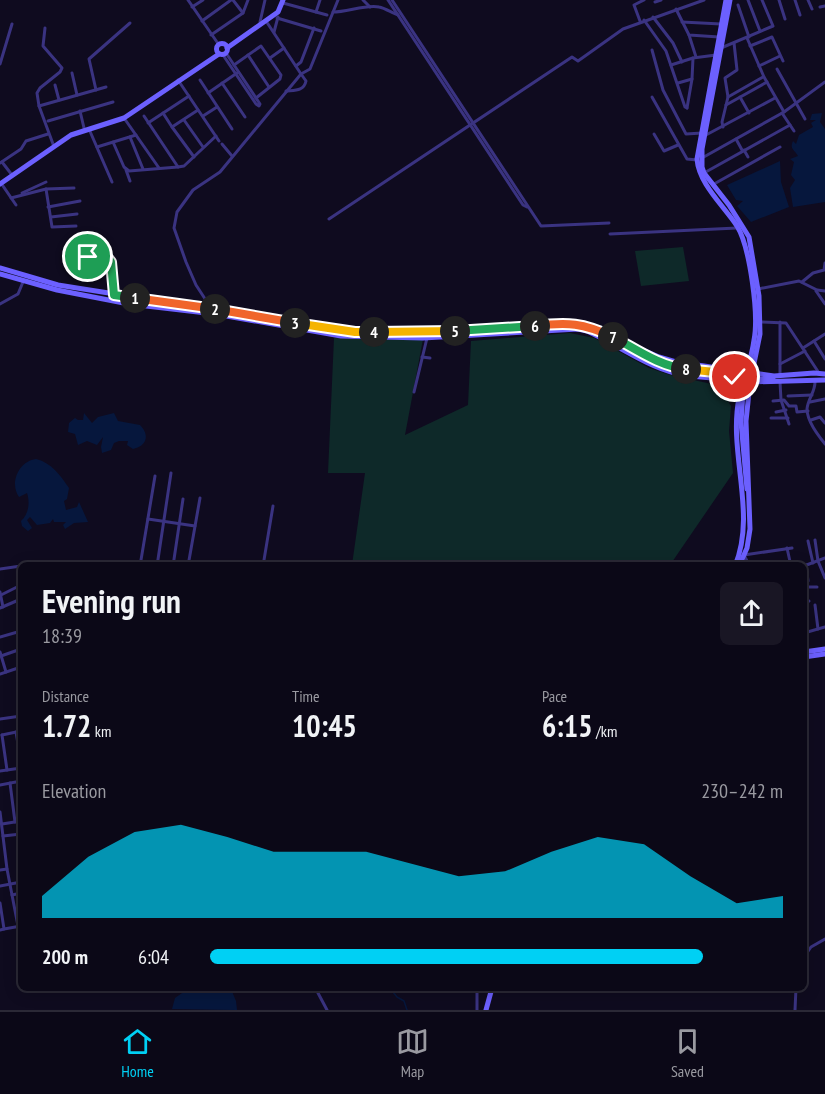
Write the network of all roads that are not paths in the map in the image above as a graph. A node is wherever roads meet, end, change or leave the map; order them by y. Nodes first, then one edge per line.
1 (188, 0) edge
2 (202, 0) edge
3 (232, 0) edge
4 (248, 0) edge
5 (265, 0) edge
6 (302, 0) edge
7 (320, 0) edge
8 (338, 0) edge
9 (363, 0) edge
10 (390, 0) edge
11 (644, 0) edge
12 (661, 0) edge
13 (704, 0) edge
14 (728, 0) edge
15 (748, 0) edge
16 (762, 0) edge
17 (779, 0) edge
18 (795, 0) edge
19 (808, 0) edge
20 (282, 1) edge
21 (694, 1) edge
22 (656, 2) dead end
23 (738, 5) dead end
24 (825, 6) edge
25 (192, 7) junction
26 (370, 7) junction
27 (820, 7) dead end
28 (300, 8) junction
29 (676, 9) junction
30 (812, 9) dead end
31 (316, 12) junction
32 (333, 12) junction
33 (243, 13) junction
34 (277, 13) junction
35 (327, 15) dead end
36 (399, 15) junction
37 (800, 15) dead end
38 (653, 17) junction
39 (785, 19) dead end
40 (202, 21) junction
41 (642, 21) junction
42 (263, 22) junction
43 (682, 22) junction
44 (130, 23) dead end
45 (12, 24) dead end
46 (721, 24) junction
47 (45, 28) dead end
48 (314, 28) junction
49 (321, 31) dead end
50 (760, 31) junction
51 (274, 32) junction
52 (211, 34) junction
53 (689, 35) junction
54 (719, 37) junction
55 (748, 37) junction
56 (734, 43) junction
57 (750, 46) junction
58 (2, 48) edge
59 (284, 48) junction
60 (721, 48) junction
61 (222, 50) junction
62 (652, 50) dead end
63 (248, 55) junction
64 (716, 55) junction
65 (780, 56) junction
66 (270, 58) junction
67 (694, 58) junction
68 (783, 61) dead end
69 (682, 62) junction
70 (0, 64) edge
71 (234, 65) junction
72 (671, 65) junction
73 (296, 66) junction
74 (759, 66) junction
75 (777, 69) dead end
76 (72, 73) dead end
77 (237, 73) junction
78 (301, 74) junction
79 (764, 77) junction
80 (178, 80) junction
81 (200, 80) dead end
82 (692, 80) junction
83 (766, 82) junction
84 (825, 82) edge
85 (222, 83) junction
86 (678, 83) junction
87 (55, 85) dead end
88 (106, 87) dead end
89 (269, 87) junction
90 (96, 90) junction
91 (284, 92) junction
92 (208, 93) junction
93 (77, 95) junction
94 (189, 96) junction
95 (652, 97) dead end
96 (728, 97) junction
97 (740, 97) junction
98 (256, 98) junction
99 (776, 98) junction
100 (59, 100) junction
101 (113, 102) dead end
102 (796, 104) junction
103 (39, 106) junction
104 (218, 106) junction
105 (725, 106) junction
106 (198, 110) junction
107 (80, 111) junction
108 (163, 113) junction
109 (749, 113) junction
110 (783, 113) junction
111 (202, 116) junction
112 (144, 117) dead end
113 (245, 117) dead end
114 (123, 118) junction
115 (805, 118) dead end
116 (184, 120) junction
117 (48, 121) dead end
118 (148, 123) junction
119 (471, 124) junction
120 (790, 125) junction
121 (172, 127) junction
122 (723, 127) junction
123 (87, 129) junction
124 (232, 129) dead end
125 (794, 131) dead end
126 (49, 134) junction
127 (654, 134) dead end
128 (704, 134) junction
129 (136, 135) junction
130 (216, 136) junction
131 (130, 137) junction
132 (736, 139) junction
133 (113, 142) junction
134 (53, 144) junction
135 (678, 145) junction
136 (97, 147) junction
137 (204, 147) junction
138 (780, 147) dead end
139 (743, 151) junction
140 (232, 156) junction
141 (748, 157) dead end
142 (194, 158) junction
143 (700, 159) junction
144 (1, 162) edge
145 (178, 167) junction
146 (159, 168) junction
147 (126, 170) junction
148 (143, 170) junction
149 (705, 173) junction
150 (12, 175) junction
151 (130, 181) dead end
152 (46, 182) dead end
153 (112, 182) dead end
154 (0, 183) edge
155 (712, 185) junction
156 (74, 188) dead end
157 (46, 189) junction
158 (18, 195) junction
159 (11, 198) junction
160 (80, 201) dead end
161 (16, 205) dead end
162 (48, 207) junction
163 (77, 214) dead end
164 (51, 217) junction
165 (329, 219) dead end
166 (609, 223) dead end
167 (76, 226) dead end
168 (738, 228) junction
169 (610, 234) dead end
170 (64, 252) dead end
171 (825, 263) edge
172 (0, 268) edge
173 (0, 274) edge
174 (23, 282) junction
175 (802, 282) junction
176 (758, 289) junction
177 (814, 289) junction
178 (825, 291) edge
179 (114, 295) junction
180 (107, 297) junction
181 (0, 304) edge
182 (825, 304) edge
183 (212, 309) junction
184 (761, 322) junction
185 (780, 322) junction
186 (538, 328) junction
187 (349, 333) junction
188 (823, 335) edge
189 (427, 338) junction
190 (814, 341) junction
191 (825, 343) edge
192 (634, 347) junction
193 (804, 350) junction
194 (422, 357) junction
195 (430, 358) dead end
196 (825, 359) edge
197 (780, 364) junction
198 (749, 374) junction
199 (732, 375) junction
200 (824, 376) edge
201 (780, 379) junction
202 (722, 380) junction
203 (815, 380) junction
204 (747, 382) junction
205 (414, 392) dead end
206 (812, 395) junction
207 (788, 396) dead end
208 (738, 400) junction
209 (781, 400) junction
210 (825, 400) edge
211 (772, 401) dead end
212 (810, 402) junction
213 (786, 410) junction
214 (808, 411) junction
215 (776, 412) dead end
216 (771, 418) dead end
217 (788, 418) junction
218 (811, 420) junction
219 (825, 423) edge
220 (789, 424) dead end
221 (824, 441) edge
222 (171, 473) dead end
223 (155, 476) dead end
224 (747, 489) junction
225 (200, 498) dead end
226 (183, 499) dead end
227 (273, 506) dead end
228 (148, 519) junction
229 (164, 522) junction
230 (179, 524) junction
231 (195, 526) junction
232 (815, 540) dead end
233 (808, 541) dead end
234 (744, 555) junction
235 (825, 558) edge
236 (818, 561) junction
237 (142, 562) edge
238 (158, 562) edge
239 (174, 562) edge
240 (189, 562) edge
241 (264, 562) edge
242 (738, 562) edge
243 (740, 562) edge
244 (749, 562) edge
245 (791, 562) edge
246 (813, 563) junction
247 (807, 565) edge
248 (18, 566) edge
249 (0, 569) edge
250 (807, 576) edge
251 (825, 578) edge
252 (808, 581) dead end
253 (18, 586) edge
254 (807, 587) edge
255 (817, 587) dead end
256 (1, 593) edge
257 (18, 600) edge
258 (815, 605) dead end
259 (2, 608) edge
260 (825, 627) edge
261 (818, 629) junction
262 (18, 632) edge
263 (807, 634) edge
264 (0, 637) edge
265 (18, 650) edge
266 (825, 652) edge
267 (807, 653) edge
268 (1, 654) edge
269 (18, 668) edge
270 (6, 672) junction
271 (0, 674) edge
272 (18, 716) edge
273 (0, 719) edge
274 (16, 732) joint
275 (1, 735) edge
276 (18, 744) edge
277 (18, 768) edge
278 (8, 770) junction
279 (0, 771) edge
280 (18, 782) edge
281 (10, 783) junction
282 (0, 784) edge
283 (0, 812) edge
284 (15, 822) junction
285 (18, 822) edge
286 (1, 824) edge
287 (18, 834) edge
288 (3, 836) junction
289 (8, 869) junction
290 (0, 870) edge
291 (18, 883) edge
292 (10, 884) junction
293 (0, 886) edge
294 (18, 894) edge
295 (12, 895) junction
296 (0, 903) edge
297 (18, 922) edge
298 (18, 926) edge
299 (2, 929) edge
300 (825, 939) edge
301 (807, 952) edge
302 (477, 991) edge
303 (491, 991) edge
304 (796, 991) edge
305 (318, 993) dead end
306 (327, 1010) edge
307 (477, 1010) edge
308 (486, 1010) edge
309 (795, 1010) edge

1 - 25 street
2 - 25 street
3 - 33 street
3 - 40 street
4 - 33 street
5 - 42 street
6 - 28 street
7 - 31 street
8 - 32 street
9 - 26 street
10 - 36 street
10 - 119 street
11 - 41 street
12 - 22 street
13 - 21 street
14 - 46 main road
14 - 60 main road
15 - 50 street
16 - 50 street
17 - 39 street
18 - 37 street
19 - 30 street
20 - 28 street
20 - 34 main road
21 - 29 street
23 - 55 street
24 - 27 street
25 - 40 street
26 - 32 street
26 - 36 street
28 - 31 street
29 - 38 street
29 - 43 street
31 - 35 street
32 - 78 street
33 - 52 street
34 - 42 main road
34 - 48 street
34 - 51 street
36 - 119 street
38 - 41 street
38 - 69 street
40 - 52 street
41 - 72 street
41 - 119 street
42 - 51 street
42 - 61 main road
43 - 46 street
43 - 53 street
44 - 90 street
45 - 58 street
46 - 54 main road
47 - 103 street
48 - 49 street
48 - 73 street
50 - 55 street
51 - 59 street
52 - 61 street
53 - 54 street
53 - 67 street
54 - 64 main road
55 - 56 street
55 - 57 street
56 - 60 street
56 - 96 street
57 - 65 street
57 - 74 street
58 - 70 street
59 - 66 street
59 - 73 street
60 - 128 main road
61 - 71 street
61 - 77 street
61 - 80 main road
62 - 128 street
63 - 66 street
63 - 71 street
63 - 89 street
64 - 67 street
64 - 128 main road
65 - 68 street
65 - 74 street
66 - 89 street
67 - 69 street
67 - 82 street
69 - 72 street
71 - 77 street
72 - 86 street
73 - 78 street
74 - 79 street
75 - 102 street
76 - 93 street
77 - 85 street
77 - 98 street
77 - 98 street
78 - 91 street
78 - 91 street
79 - 83 street
79 - 96 street
80 - 94 street
80 - 114 main road
81 - 92 street
82 - 86 street
82 - 86 street
83 - 97 street
83 - 99 street
84 - 102 street
85 - 92 street
85 - 113 street
87 - 100 street
88 - 90 street
89 - 98 street
90 - 93 street
91 - 140 street
92 - 104 street
93 - 100 street
94 - 106 street
94 - 108 street
95 - 135 street
96 - 105 street
97 - 105 street
97 - 109 street
99 - 109 street
99 - 110 street
100 - 103 street
101 - 107 street
102 - 110 street
102 - 115 street
103 - 126 street
104 - 111 street
104 - 124 street
105 - 122 street
106 - 111 street
106 - 116 street
107 - 117 street
107 - 123 street
108 - 118 street
108 - 121 street
109 - 122 street
110 - 120 street
110 - 132 street
111 - 130 street
112 - 118 street
114 - 123 main road
114 - 129 street
116 - 121 street
116 - 137 street
118 - 145 street
119 - 165 street
119 - 166 street
120 - 125 street
120 - 139 street
121 - 142 street
122 - 128 street
123 - 134 main road
123 - 136 street
123 - 150 main road
126 - 134 street
126 - 144 street
127 - 135 street
128 - 143 main road
129 - 131 street
129 - 146 street
130 - 137 street
130 - 140 street
131 - 133 street
131 - 148 street
132 - 139 street
132 - 143 street
133 - 136 street
133 - 147 street
134 - 150 main road
135 - 143 street
136 - 153 street
137 - 142 street
138 - 155 street
139 - 141 street
139 - 149 street
140 - 183 street
142 - 145 street
143 - 149 main road
143 - 168 main road
144 - 150 street
145 - 146 street
146 - 148 street
147 - 148 street
147 - 151 street
149 - 155 main road
150 - 154 main road
152 - 158 street
154 - 159 street
155 - 176 main road
156 - 157 street
157 - 158 street
157 - 162 street
158 - 159 street
159 - 161 street
160 - 162 street
162 - 164 street
163 - 164 street
164 - 167 street
168 - 169 street
168 - 198 main road
170 - 179 street
171 - 175 street
172 - 180 main road
173 - 174 main road
174 - 180 main road
174 - 181 street
175 - 176 street
175 - 177 street
176 - 184 main road
177 - 178 street
177 - 182 street
179 - 180 main road
179 - 183 main road
180 - 187 main road
183 - 187 main road
184 - 185 street
184 - 198 main road
185 - 193 street
185 - 197 street
186 - 187 main road
186 - 189 main road
186 - 192 main road
186 - 202 main road
187 - 189 main road
188 - 190 street
188 - 191 street
189 - 194 street
190 - 193 street
190 - 196 street
192 - 198 main road
192 - 199 main road, bridge
193 - 197 street
193 - 200 street
194 - 195 street
194 - 205 street
197 - 201 street
198 - 201 main road
198 - 204 main road
199 - 200 main road, bridge
199 - 224 main road, bridge
200 - 201 main road
200 - 203 main road
201 - 203 main road
201 - 204 main road
201 - 209 street
202 - 204 main road
202 - 208 main road
203 - 206 street
204 - 208 main road
204 - 224 main road
206 - 207 street
206 - 212 street
208 - 242 main road
209 - 211 street
209 - 213 street
209 - 214 street
210 - 212 street
212 - 214 street
213 - 215 street
213 - 217 street
214 - 218 street
216 - 217 street
217 - 220 street
218 - 219 street
218 - 221 street
222 - 229 street
223 - 228 street
224 - 234 main road
225 - 231 street
226 - 230 street
227 - 241 street
228 - 229 street
228 - 237 street
229 - 230 street
229 - 238 street
230 - 231 street
230 - 239 street
231 - 240 street
232 - 236 street
233 - 246 street
234 - 243 main road
234 - 244 street
234 - 245 street
235 - 236 street
236 - 246 street
236 - 251 street
246 - 247 street
248 - 249 street
250 - 252 street
253 - 256 street
254 - 255 street
256 - 259 street
257 - 259 street
258 - 261 street
260 - 261 street
261 - 263 street
262 - 264 street
265 - 268 street
266 - 267 main road
268 - 270 street
269 - 270 street
270 - 271 street
272 - 273 street
274 - 275 street
274 - 276 street
275 - 278 street
277 - 278 street
278 - 279 street
280 - 281 street
281 - 282 street
281 - 284 street
283 - 286 street
284 - 285 street
284 - 286 street
286 - 288 street
287 - 288 street
288 - 289 street
289 - 290 street
289 - 292 street
291 - 292 street
292 - 293 street
292 - 295 street
294 - 295 street
295 - 297 street
296 - 299 street
298 - 299 street
300 - 301 street
302 - 307 street
303 - 308 main road
304 - 309 street
305 - 306 street

